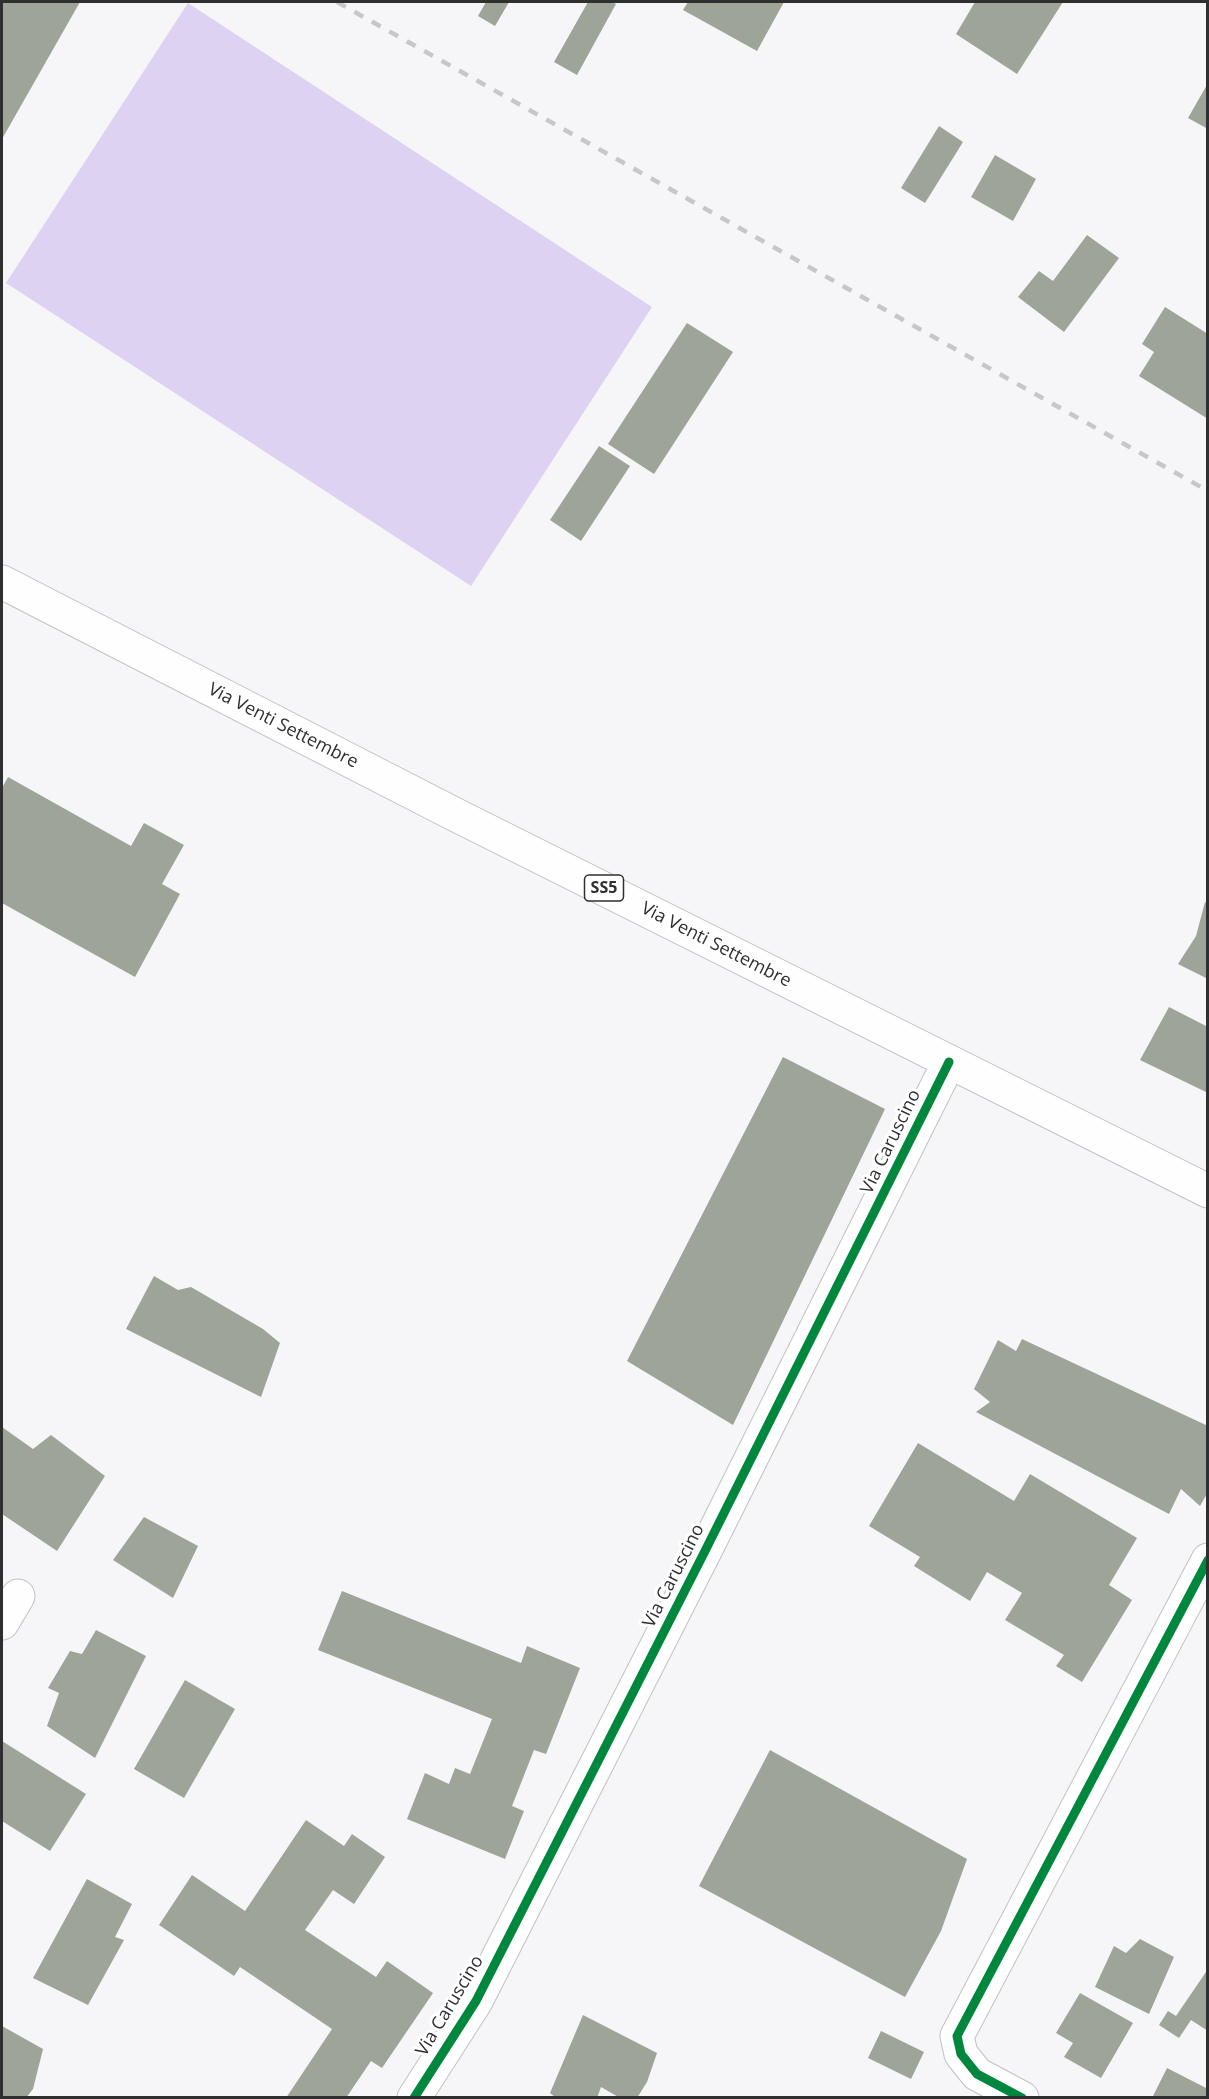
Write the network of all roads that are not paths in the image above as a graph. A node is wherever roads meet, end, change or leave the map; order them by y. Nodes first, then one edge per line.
1 (2, 582) edge
2 (949, 1062) junction
3 (1208, 1191) edge
4 (1208, 1560) edge
5 (414, 2097) edge
6 (1022, 2097) edge

1 - 2 street, Via Venti Settembre / SS5
2 - 3 street, Via Venti Settembre / SS5
2 - 5 street, Via Caruscino
4 - 6 street

